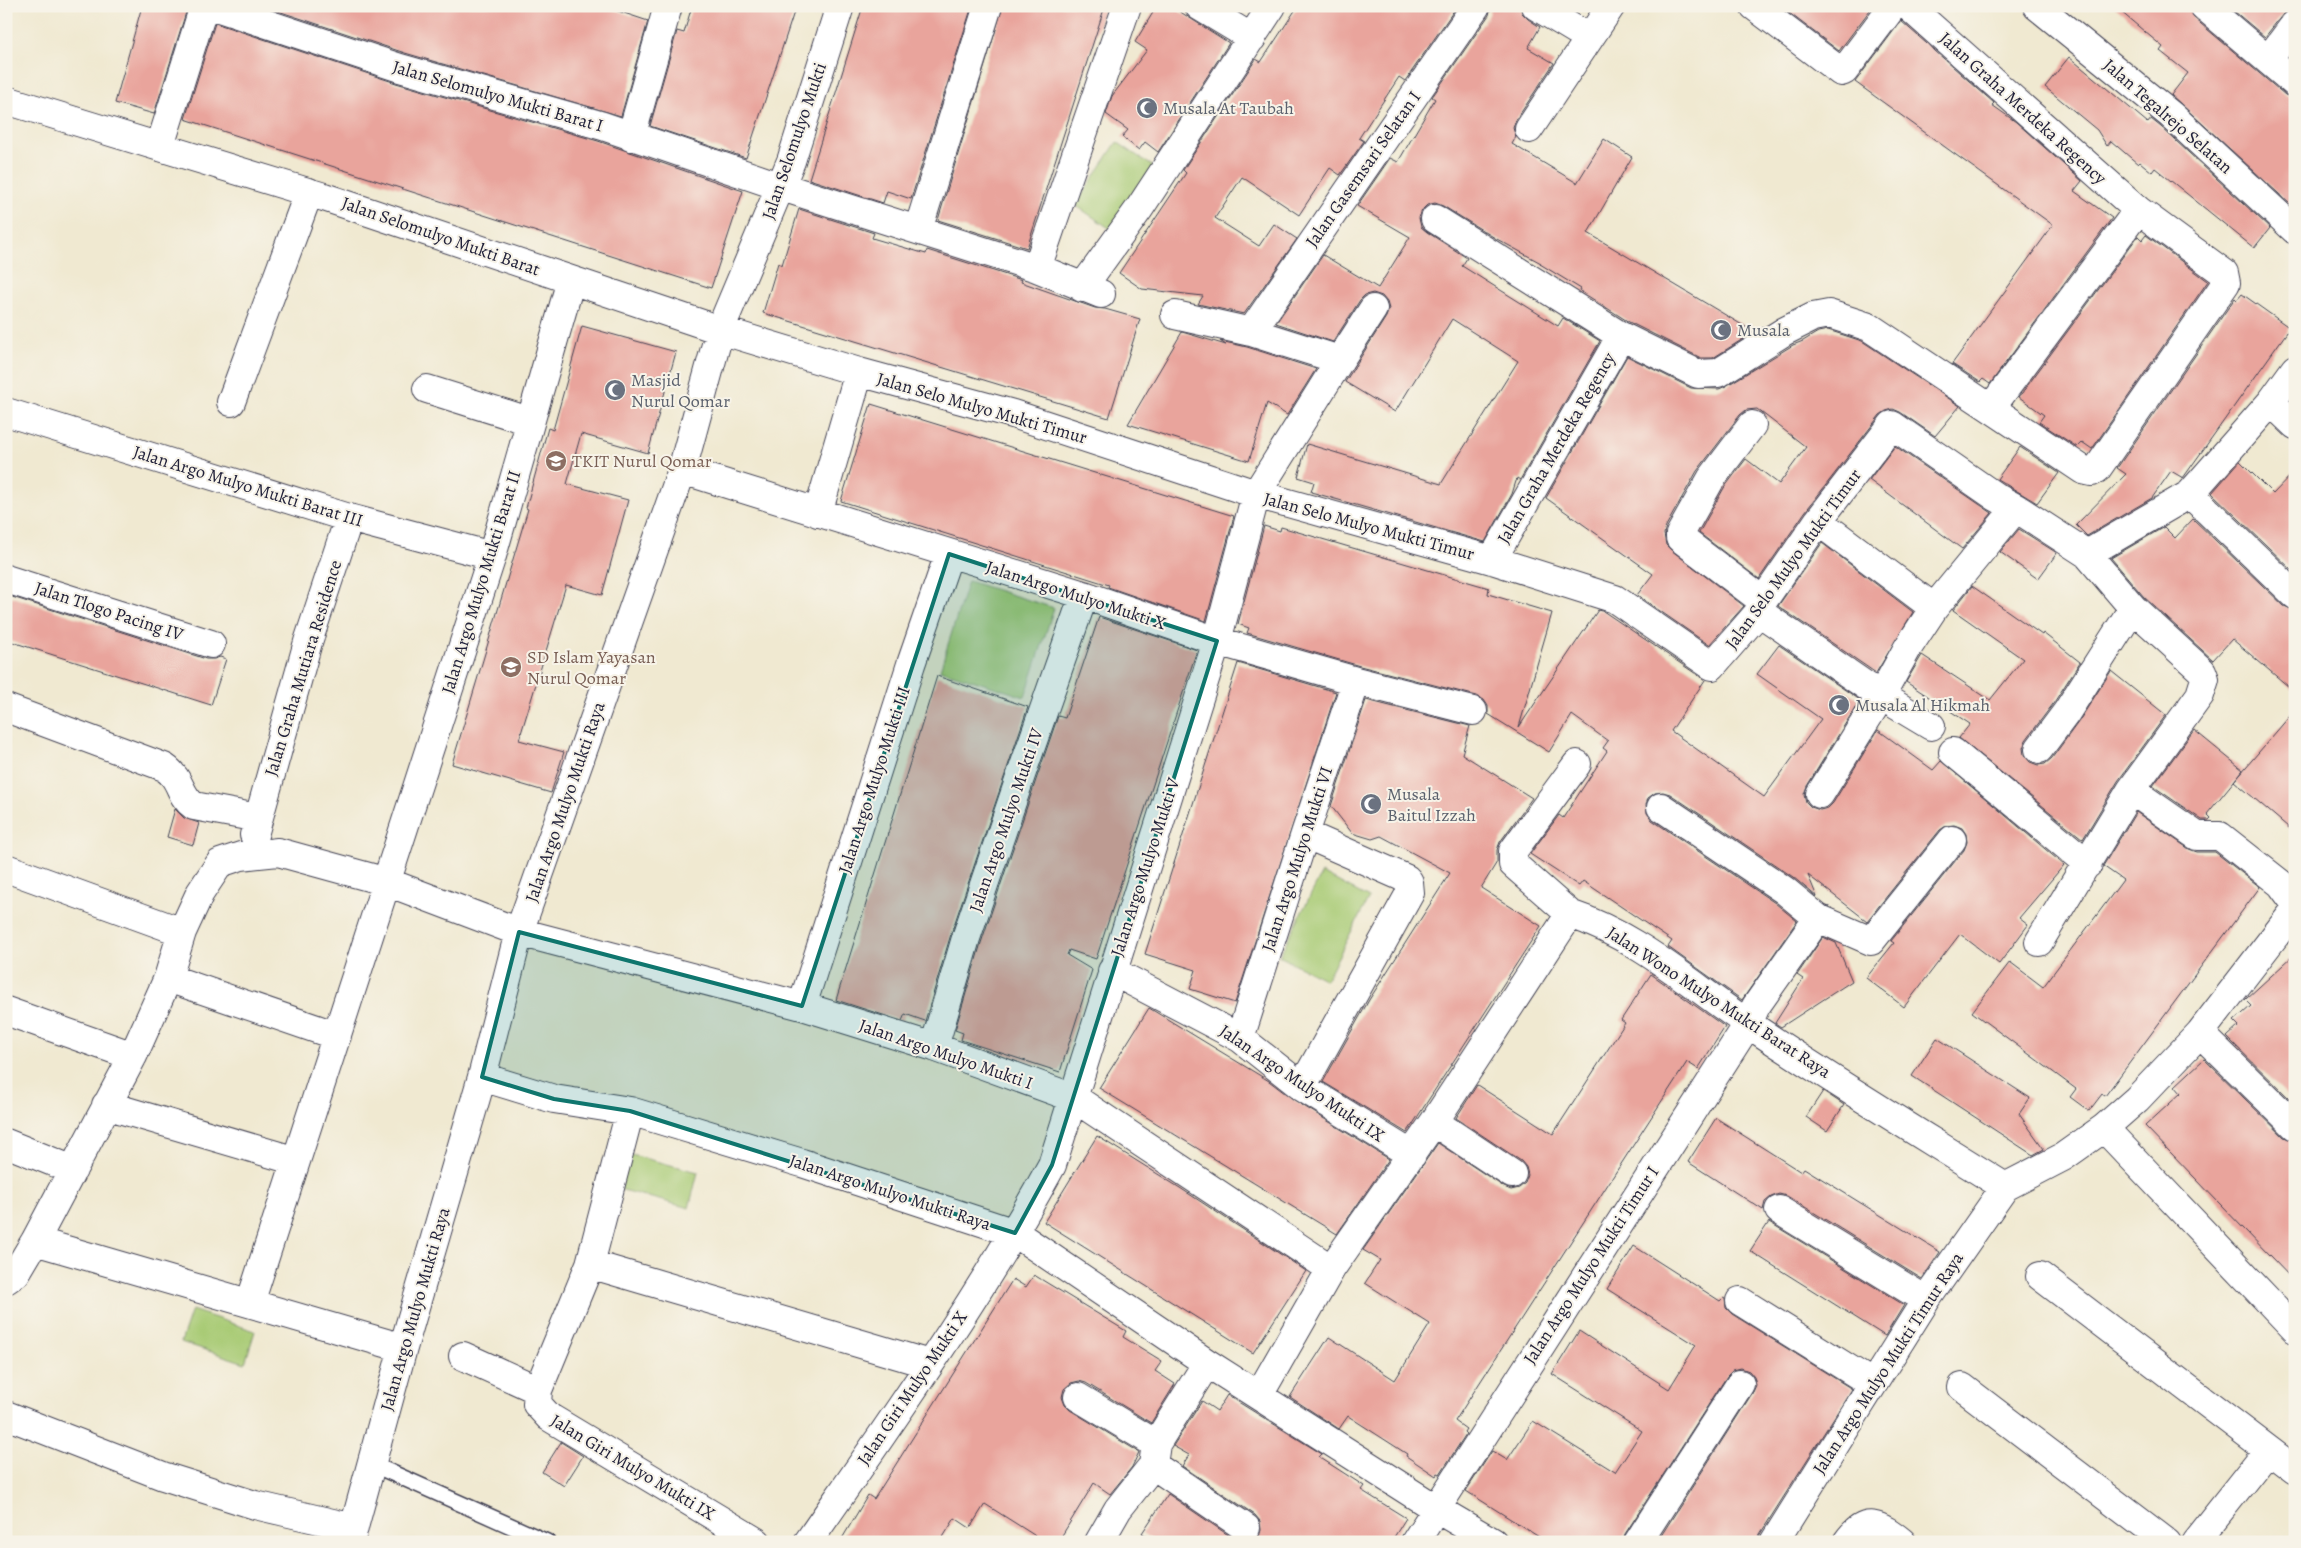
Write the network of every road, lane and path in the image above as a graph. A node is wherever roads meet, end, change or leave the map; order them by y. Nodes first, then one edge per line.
1 (204, 6) edge
2 (213, 6) edge
3 (840, 6) edge
4 (988, 6) edge
5 (1127, 6) edge
6 (1199, 6) edge
7 (1272, 6) edge
8 (1476, 6) edge
9 (1536, 6) edge
10 (1612, 6) edge
11 (1754, 6) edge
12 (1893, 6) edge
13 (1908, 6) edge
14 (2037, 6) edge
15 (2204, 6) edge
16 (660, 8) edge
17 (2295, 24) edge
18 (1252, 38) junction
19 (1589, 38) junction
20 (2268, 60) junction
21 (2295, 83) edge
22 (6, 100) edge
23 (1529, 129) dead end
24 (631, 137) junction
25 (160, 146) junction
26 (782, 187) junction
27 (310, 192) junction
28 (2138, 210) junction
29 (1435, 219) dead end
30 (918, 230) junction
31 (2295, 230) edge
32 (1037, 268) junction
33 (571, 280) junction
34 (1373, 309) dead end
35 (1175, 315) dead end
36 (720, 330) junction
37 (1251, 332) junction
38 (1621, 336) junction
39 (1340, 360) junction
40 (2295, 369) edge
41 (859, 372) junction
42 (427, 389) dead end
43 (231, 402) dead end
44 (2271, 402) junction
45 (1991, 408) junction
46 (6, 412) edge
47 (529, 420) junction
48 (1752, 425) dead end
49 (2295, 425) edge
50 (682, 470) junction
51 (1256, 494) junction
52 (2190, 494) junction
53 (2016, 508) junction
54 (818, 513) junction
55 (349, 518) junction
56 (1818, 521) junction
57 (949, 554) junction
58 (2087, 554) junction
59 (492, 556) junction
60 (1492, 560) junction
61 (6, 579) edge
62 (1084, 595) junction
63 (2295, 596) edge
64 (1761, 606) junction
65 (1934, 608) junction
66 (2133, 608) junction
67 (1218, 641) junction
68 (211, 644) dead end
69 (1356, 681) junction
70 (1881, 696) junction
71 (6, 708) edge
72 (1473, 711) dead end
73 (1931, 726) dead end
74 (2039, 749) dead end
75 (1953, 752) dead end
76 (1577, 764) dead end
77 (2131, 790) junction
78 (1820, 794) dead end
79 (1662, 807) dead end
80 (1305, 834) junction
81 (1952, 840) dead end
82 (2088, 864) junction
83 (6, 868) edge
84 (387, 882) junction
85 (2295, 903) edge
86 (2295, 910) edge
87 (1570, 914) junction
88 (1818, 918) junction
89 (182, 932) junction
90 (519, 932) junction
91 (2038, 942) dead end
92 (1112, 971) junction
93 (168, 978) junction
94 (802, 1006) junction
95 (6, 1011) edge
96 (1748, 1024) junction
97 (2200, 1033) junction
98 (337, 1036) junction
99 (1240, 1038) junction
100 (934, 1047) junction
101 (133, 1056) junction
102 (482, 1077) junction
103 (1302, 1087) junction
104 (1074, 1098) junction
105 (106, 1106) junction
106 (630, 1111) junction
107 (1434, 1122) junction
108 (2295, 1126) edge
109 (2104, 1128) junction
110 (6, 1143) edge
111 (1412, 1154) junction
112 (296, 1161) junction
113 (72, 1170) junction
114 (1512, 1174) dead end
115 (2006, 1187) junction
116 (1779, 1210) dead end
117 (1015, 1233) junction
118 (35, 1241) junction
119 (590, 1264) junction
120 (1331, 1269) junction
121 (2040, 1276) dead end
122 (6, 1280) edge
123 (1926, 1300) junction
124 (1740, 1301) dead end
125 (250, 1303) junction
126 (2295, 1329) edge
127 (403, 1348) junction
128 (463, 1356) dead end
129 (929, 1364) junction
130 (1207, 1364) junction
131 (1740, 1384) dead end
132 (1873, 1384) junction
133 (1962, 1387) dead end
134 (538, 1390) junction
135 (1259, 1395) junction
136 (1078, 1398) dead end
137 (6, 1415) edge
138 (2268, 1450) junction
139 (1154, 1454) junction
140 (372, 1464) junction
141 (2295, 1470) edge
142 (1435, 1508) junction
143 (1246, 1528) dead end
144 (352, 1535) edge
145 (547, 1542) edge
146 (757, 1542) edge
147 (808, 1542) edge
148 (1099, 1542) edge
149 (1414, 1542) edge
150 (1493, 1542) edge
151 (1638, 1542) edge
152 (1774, 1542) edge
153 (1847, 1542) edge
154 (1902, 1542) edge
155 (2166, 1542) edge
156 (2194, 1542) edge

1 - 25 street
2 - 24 street, Jalan Selomulyo Mukti Barat I
3 - 26 street, Jalan Selomulyo Mukti
4 - 30 street
5 - 32 street
6 - 18 street
7 - 18 street
8 - 37 street, Jalan Gasemsari Selatan I
9 - 19 street
10 - 19 street
11 - 12 street
13 - 28 street, Jalan Graha Merdeka Regency
14 - 31 street, Jalan Tegalrejo Selatan
15 - 20 street
16 - 24 street
17 - 20 street
18 - 32 street, Jalan Selomulyo Mukti Barat I
19 - 23 street
20 - 21 street
22 - 25 street, Jalan Selomulyo Mukti Barat
24 - 26 street, Jalan Selomulyo Mukti Barat I
25 - 27 street, Jalan Selomulyo Mukti Barat
26 - 30 street, Jalan Selomulyo Mukti Barat I
26 - 36 street, Jalan Selomulyo Mukti
27 - 33 street, Jalan Selomulyo Mukti Barat
27 - 43 street
28 - 45 street
28 - 45 street, Jalan Graha Merdeka Regency
29 - 38 street, Jalan Graha Merdeka Regency
30 - 32 street, Jalan Selomulyo Mukti Barat I
33 - 36 street, Jalan Selomulyo Mukti Barat
33 - 47 street, Jalan Argo Mulyo Mukti Barat II
34 - 39 street, Jalan Argo Mulyo Mukti V
35 - 37 street
36 - 41 street, Jalan Selo Mulyo Mukti Timur
36 - 50 street, Jalan Argo Mulyo Mukti Raya
37 - 39 street
38 - 45 street, Jalan Graha Merdeka Regency
38 - 60 street, Jalan Graha Merdeka Regency
39 - 51 street, Jalan Argo Mulyo Mukti V
40 - 44 street
41 - 51 street, Jalan Selo Mulyo Mukti Timur
41 - 54 street
42 - 47 street
44 - 49 street
44 - 52 street
46 - 55 street, Jalan Argo Mulyo Mukti Barat III
47 - 59 street, Jalan Argo Mulyo Mukti Barat II
48 - 64 street
50 - 54 street, Jalan Argo Mulyo Mukti X
50 - 90 street, Jalan Argo Mulyo Mukti Raya
51 - 60 street, Jalan Selo Mulyo Mukti Timur
51 - 67 street, Jalan Argo Mulyo Mukti V
52 - 58 street
52 - 63 street
53 - 56 street, Jalan Selo Mulyo Mukti Timur
53 - 58 street
53 - 65 street
54 - 57 street, Jalan Argo Mulyo Mukti X
55 - 59 street, Jalan Argo Mulyo Mukti Barat III
55 - 71 street, Jalan Graha Mutiara Residence
56 - 64 street, Jalan Selo Mulyo Mukti Timur
56 - 65 street
57 - 62 street, Jalan Argo Mulyo Mukti X
57 - 94 street, Jalan Argo Mulyo Mukti III
58 - 66 street
59 - 84 street, Jalan Argo Mulyo Mukti Barat II
60 - 64 street, Jalan Selo Mulyo Mukti Timur
61 - 68 street, Jalan Tlogo Pacing IV
62 - 67 street, Jalan Argo Mulyo Mukti X
62 - 100 street, Jalan Argo Mulyo Mukti IV
64 - 70 street
65 - 70 street
66 - 74 street
66 - 77 street
67 - 69 street, Jalan Argo Mulyo Mukti X
67 - 92 street, Jalan Argo Mulyo Mukti V
69 - 72 street, Jalan Argo Mulyo Mukti X
69 - 80 street, Jalan Argo Mulyo Mukti VI
70 - 73 street
70 - 78 street
75 - 82 street
76 - 87 street
77 - 82 street
77 - 85 street
79 - 88 street
80 - 99 street, Jalan Argo Mulyo Mukti VI
80 - 103 street
81 - 88 street
82 - 91 street
83 - 89 street
84 - 89 street, Jalan Argo Mulyo Mukti I
84 - 90 street, Jalan Argo Mulyo Mukti I
84 - 98 street, Jalan Argo Mulyo Mukti Barat II
86 - 97 street
87 - 96 street, Jalan Wono Mulyo Mukti Barat Raya
87 - 107 street
88 - 96 street
89 - 93 street, Jalan Argo Mulyo Mukti I
90 - 94 street, Jalan Argo Mulyo Mukti I
90 - 102 street, Jalan Argo Mulyo Mukti Raya
92 - 99 street, Jalan Argo Mulyo Mukti IX
92 - 104 street, Jalan Argo Mulyo Mukti V
93 - 98 street
93 - 101 street, Jalan Argo Mulyo Mukti I
94 - 100 street, Jalan Argo Mulyo Mukti I
95 - 101 street
96 - 115 street, Jalan Wono Mulyo Mukti Barat Raya
96 - 142 street, Jalan Argo Mulyo Mukti Timur I
97 - 108 street
97 - 109 street
98 - 112 street, Jalan Argo Mulyo Mukti Barat II
99 - 103 street, Jalan Argo Mulyo Mukti IX
100 - 104 street, Jalan Argo Mulyo Mukti I
101 - 105 street, Jalan Argo Mulyo Mukti I
102 - 106 street, Jalan Argo Mulyo Mukti Raya
102 - 127 street, Jalan Argo Mulyo Mukti Raya
103 - 111 street, Jalan Argo Mulyo Mukti IX
104 - 117 street, Jalan Argo Mulyo Mukti V
104 - 120 street, Jalan Argo Mulyo Mukti I
105 - 112 street
105 - 113 street, Jalan Argo Mulyo Mukti I
106 - 117 street, Jalan Argo Mulyo Mukti Raya
106 - 119 street
107 - 111 street
107 - 114 street
109 - 115 street
109 - 126 street
110 - 113 street
111 - 120 street
112 - 125 street, Jalan Argo Mulyo Mukti Barat II
113 - 118 street, Jalan Argo Mulyo Mukti I
115 - 123 street, Jalan Argo Mulyo Mukti Timur Raya
116 - 123 street
117 - 129 street, Jalan Giri Mulyo Mukti X
117 - 130 street, Jalan Argo Mulyo Mukti Raya
118 - 122 street, Jalan Argo Mulyo Mukti I
118 - 125 street
119 - 129 street
119 - 134 street
120 - 135 street
121 - 138 street
123 - 132 street, Jalan Argo Mulyo Mukti Timur Raya
124 - 132 street
125 - 127 street
127 - 140 street, Jalan Argo Mulyo Mukti Raya
128 - 134 street
129 - 147 street, Jalan Giri Mulyo Mukti X
130 - 135 street, Jalan Argo Mulyo Mukti Raya
130 - 139 street
131 - 151 street
132 - 152 street, Jalan Argo Mulyo Mukti Timur Raya
133 - 155 street
134 - 146 street, Jalan Giri Mulyo Mukti IX
135 - 142 street
136 - 139 street
137 - 144 street
138 - 141 street
138 - 156 street
139 - 143 street
139 - 148 street
140 - 144 street, Jalan Argo Mulyo Mukti Raya
140 - 145 lane
142 - 149 street, Jalan Argo Mulyo Mukti Timur I
142 - 150 street
153 - 154 street

